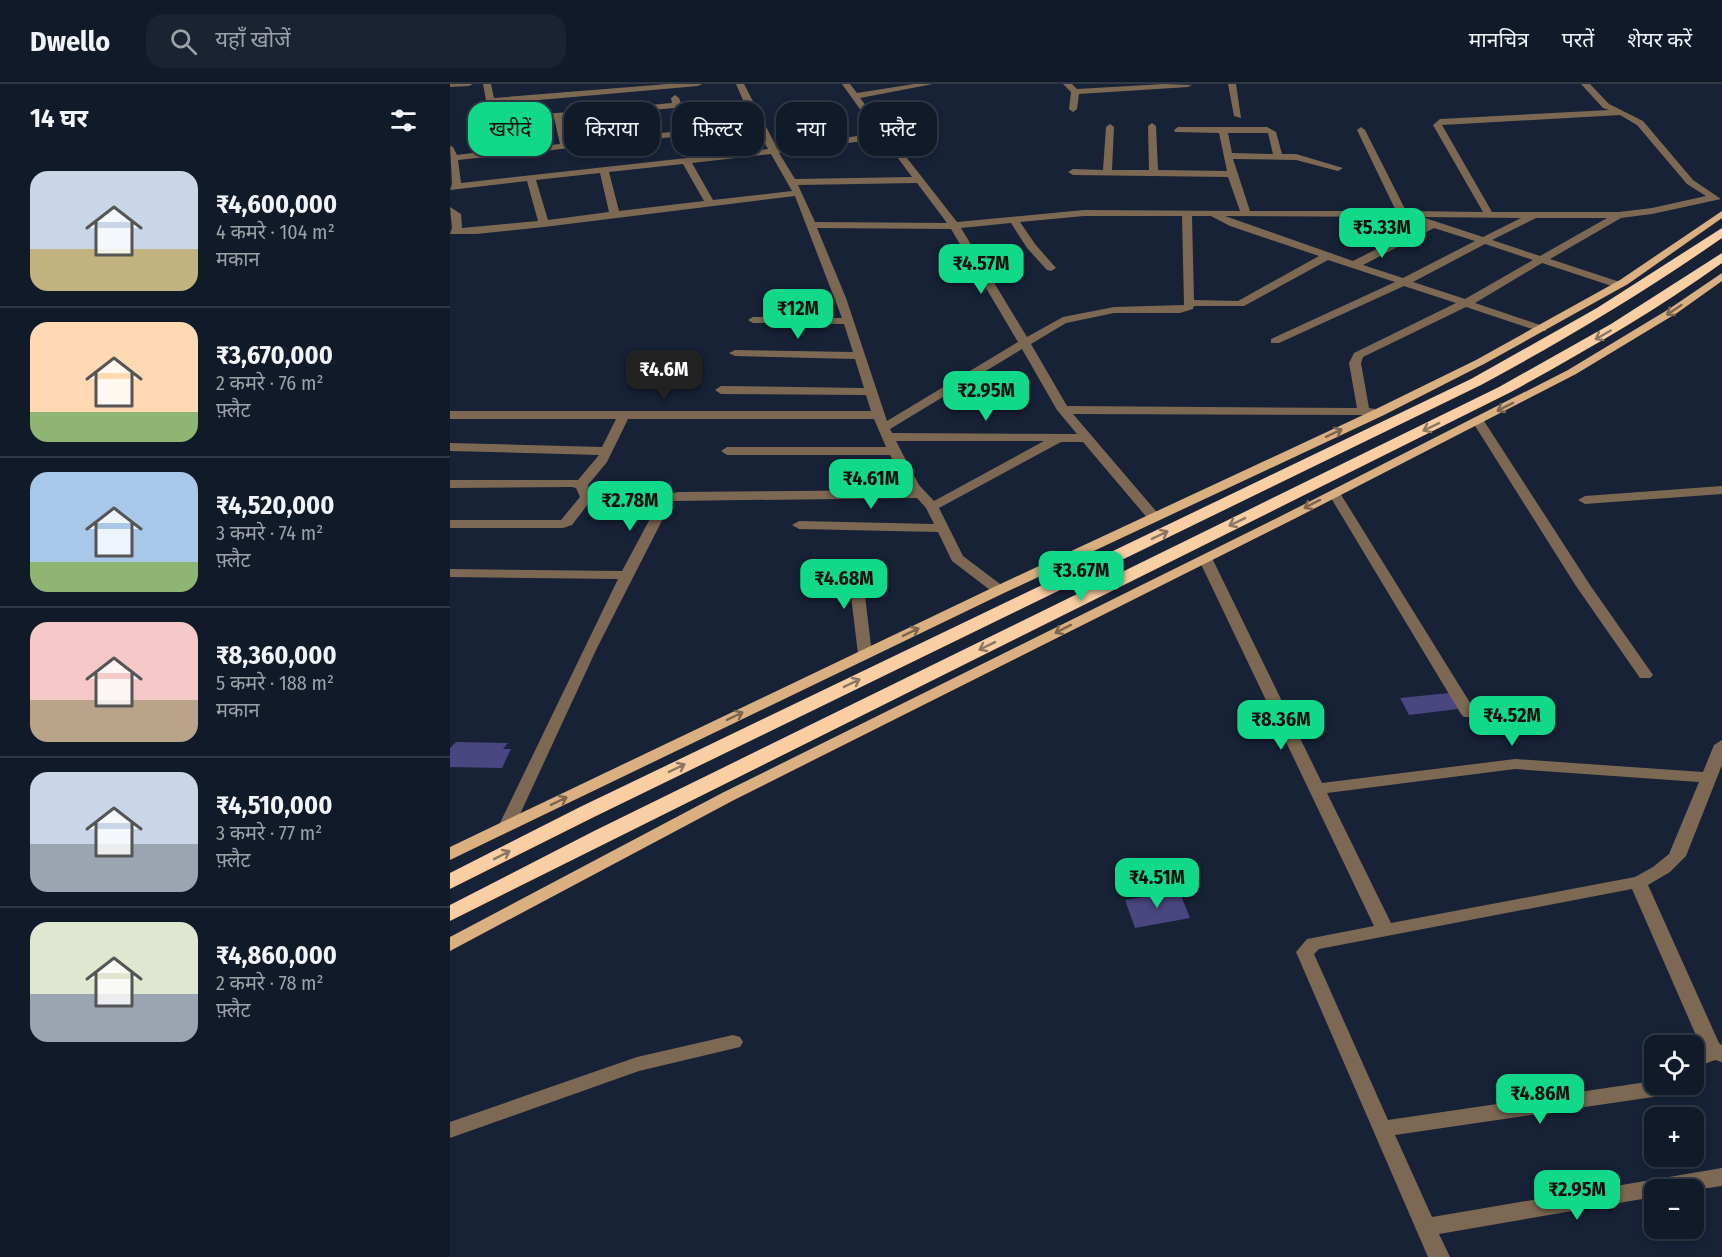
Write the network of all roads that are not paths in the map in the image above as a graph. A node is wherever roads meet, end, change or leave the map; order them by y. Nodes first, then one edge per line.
1 (469, 84) edge
2 (487, 84) edge
3 (698, 84) edge
4 (740, 84) edge
5 (846, 84) edge
6 (929, 84) edge
7 (1067, 84) edge
8 (1232, 84) edge
9 (1586, 84) edge
10 (1188, 85) edge
11 (450, 86) edge
12 (672, 86) junction
13 (1075, 92) junction
14 (856, 96) junction
15 (493, 101) joint
16 (676, 102) edge
17 (748, 102) edge
18 (860, 102) edge
19 (672, 105) edge
20 (1073, 109) dead end
21 (1621, 112) junction
22 (552, 115) edge
23 (557, 115) junction
24 (1238, 116) dead end
25 (1152, 126) dead end
26 (1110, 127) dead end
27 (1178, 130) dead end
28 (1223, 130) junction
29 (1361, 130) dead end
30 (764, 134) edge
31 (859, 138) edge
32 (564, 141) edge
33 (773, 151) junction
34 (468, 154) edge
35 (451, 155) edge
36 (900, 156) edge
37 (1228, 156) junction
38 (1278, 157) junction
39 (686, 160) junction
40 (1338, 168) dead end
41 (604, 170) junction
42 (1073, 172) dead end
43 (1107, 173) junction
44 (1154, 174) junction
45 (1232, 174) junction
46 (531, 178) junction
47 (920, 180) junction
48 (791, 182) junction
49 (453, 187) edge
50 (798, 193) junction
51 (1717, 199) edge
52 (710, 203) junction
53 (450, 210) edge
54 (1212, 214) junction
55 (1246, 214) junction
56 (1402, 214) junction
57 (1489, 214) junction
58 (1534, 214) junction
59 (1722, 214) edge
60 (615, 215) junction
61 (1187, 215) junction
62 (1619, 215) junction
63 (1014, 220) junction
64 (544, 224) junction
65 (811, 225) junction
66 (1431, 225) junction
67 (955, 226) junction
68 (453, 231) edge
69 (1722, 232) edge
70 (1483, 241) junction
71 (1327, 256) junction
72 (1722, 257) edge
73 (1542, 260) junction
74 (1354, 265) junction
75 (1051, 268) dead end
76 (1722, 276) edge
77 (1404, 282) junction
78 (1619, 285) junction
79 (1190, 303) junction
80 (1466, 303) junction
81 (753, 320) dead end
82 (848, 321) junction
83 (1542, 329) junction
84 (1275, 341) dead end
85 (1024, 342) junction
86 (735, 353) dead end
87 (859, 356) junction
88 (721, 390) dead end
89 (871, 392) junction
90 (1063, 410) junction
91 (1364, 412) junction
92 (1380, 412) junction
93 (454, 415) edge
94 (878, 415) junction
95 (623, 416) junction
96 (1478, 421) junction
97 (450, 427) edge
98 (885, 432) junction
99 (1059, 438) junction
100 (1086, 438) junction
101 (450, 447) edge
102 (606, 451) junction
103 (727, 451) dead end
104 (893, 451) junction
105 (450, 484) edge
106 (584, 490) junction
107 (1722, 490) edge
108 (1334, 493) junction
109 (920, 494) junction
110 (668, 498) junction
111 (1585, 500) dead end
112 (932, 507) junction
113 (1154, 518) junction
114 (450, 524) edge
115 (799, 525) dead end
116 (942, 528) junction
117 (1205, 558) junction
118 (854, 563) dead end
119 (450, 573) edge
120 (626, 575) junction
121 (999, 590) junction
122 (865, 654) junction
123 (1645, 675) dead end
124 (1469, 714) dead end
125 (1722, 745) edge
126 (1708, 778) junction
127 (1318, 789) junction
128 (507, 825) junction
129 (450, 854) edge
130 (450, 882) edge
131 (1638, 882) junction
132 (450, 914) edge
133 (1385, 930) junction
134 (450, 945) edge
135 (733, 1042) dead end
136 (1718, 1053) edge
137 (1644, 1090) edge
138 (1383, 1129) junction
139 (450, 1130) edge
140 (1722, 1177) edge
141 (1426, 1227) junction
142 (1439, 1257) edge

1 - 11 street
2 - 15 street
3 - 12 street
4 - 17 street
5 - 14 street
6 - 14 street
7 - 13 street
8 - 24 street
9 - 21 street
10 - 13 street
12 - 15 street
12 - 16 street
13 - 20 street
14 - 18 street
19 - 23 street
21 - 51 street
21 - 57 street
22 - 23 street
23 - 32 street
25 - 44 street
26 - 43 street
27 - 28 street
28 - 37 street
28 - 38 street
29 - 56 street
30 - 33 street
31 - 33 street
33 - 39 street
33 - 48 street
34 - 35 street
35 - 49 street
36 - 47 street
37 - 38 street
37 - 45 street
38 - 40 street
39 - 41 street
39 - 52 street
41 - 46 street
41 - 60 street
42 - 43 street
43 - 44 street
44 - 45 street
45 - 55 street
46 - 49 street
46 - 64 street
47 - 48 street
47 - 67 street
48 - 50 street
50 - 52 street
50 - 65 street
51 - 62 street
52 - 60 street
53 - 68 street
54 - 55 street
54 - 61 street
54 - 71 street
55 - 56 street
56 - 57 street
56 - 66 street
57 - 58 street
58 - 62 street
58 - 70 street
59 - 78 main road
60 - 64 street
61 - 63 street
61 - 79 street
62 - 73 street
63 - 67 street
63 - 75 street
64 - 68 street
65 - 67 street
65 - 82 street
66 - 70 street
66 - 74 street
67 - 85 street
130 -> 69 highway
70 - 73 street
70 - 77 street
71 - 74 street
71 - 79 street
72 -> 132 highway
73 - 78 street
73 - 80 street
74 - 77 street
76 -> 96 main road
77 - 80 street
77 - 84 street
78 - 83 main road
79 - 85 street
80 - 83 street
80 - 91 street
81 - 82 street
82 - 87 street
83 - 92 main road
85 - 90 street
85 - 98 street
86 - 87 street
87 - 89 street
88 - 89 street
89 - 94 street
90 - 91 street
90 - 100 street
91 - 92 street
113 -> 92 main road
93 - 95 street
93 - 97 street
94 - 95 street
94 - 98 street
95 - 102 street
96 - 108 main road
96 - 123 street
98 - 99 street
98 - 104 street
99 - 100 street
99 - 112 street
100 - 113 street
101 - 102 street
102 - 106 street
103 - 104 street
104 - 109 street
105 - 106 street
106 - 110 street
106 - 114 street
107 - 111 street
108 -> 117 main road
108 - 124 street
109 - 110 street
109 - 112 street
110 - 120 street
112 - 116 street
113 - 121 main road
115 - 116 street
116 - 121 street
117 - 127 street
117 -> 134 main road
118 - 122 street
119 - 120 street
120 - 128 street
122 -> 121 main road
128 -> 122 main road
125 - 126 street
126 - 127 street
126 - 131 street
127 - 133 street
128 - 129 main road
131 - 133 street
131 - 136 street
133 - 138 street
135 - 139 street
137 - 138 street
138 - 141 street
140 - 141 street
141 - 142 street

